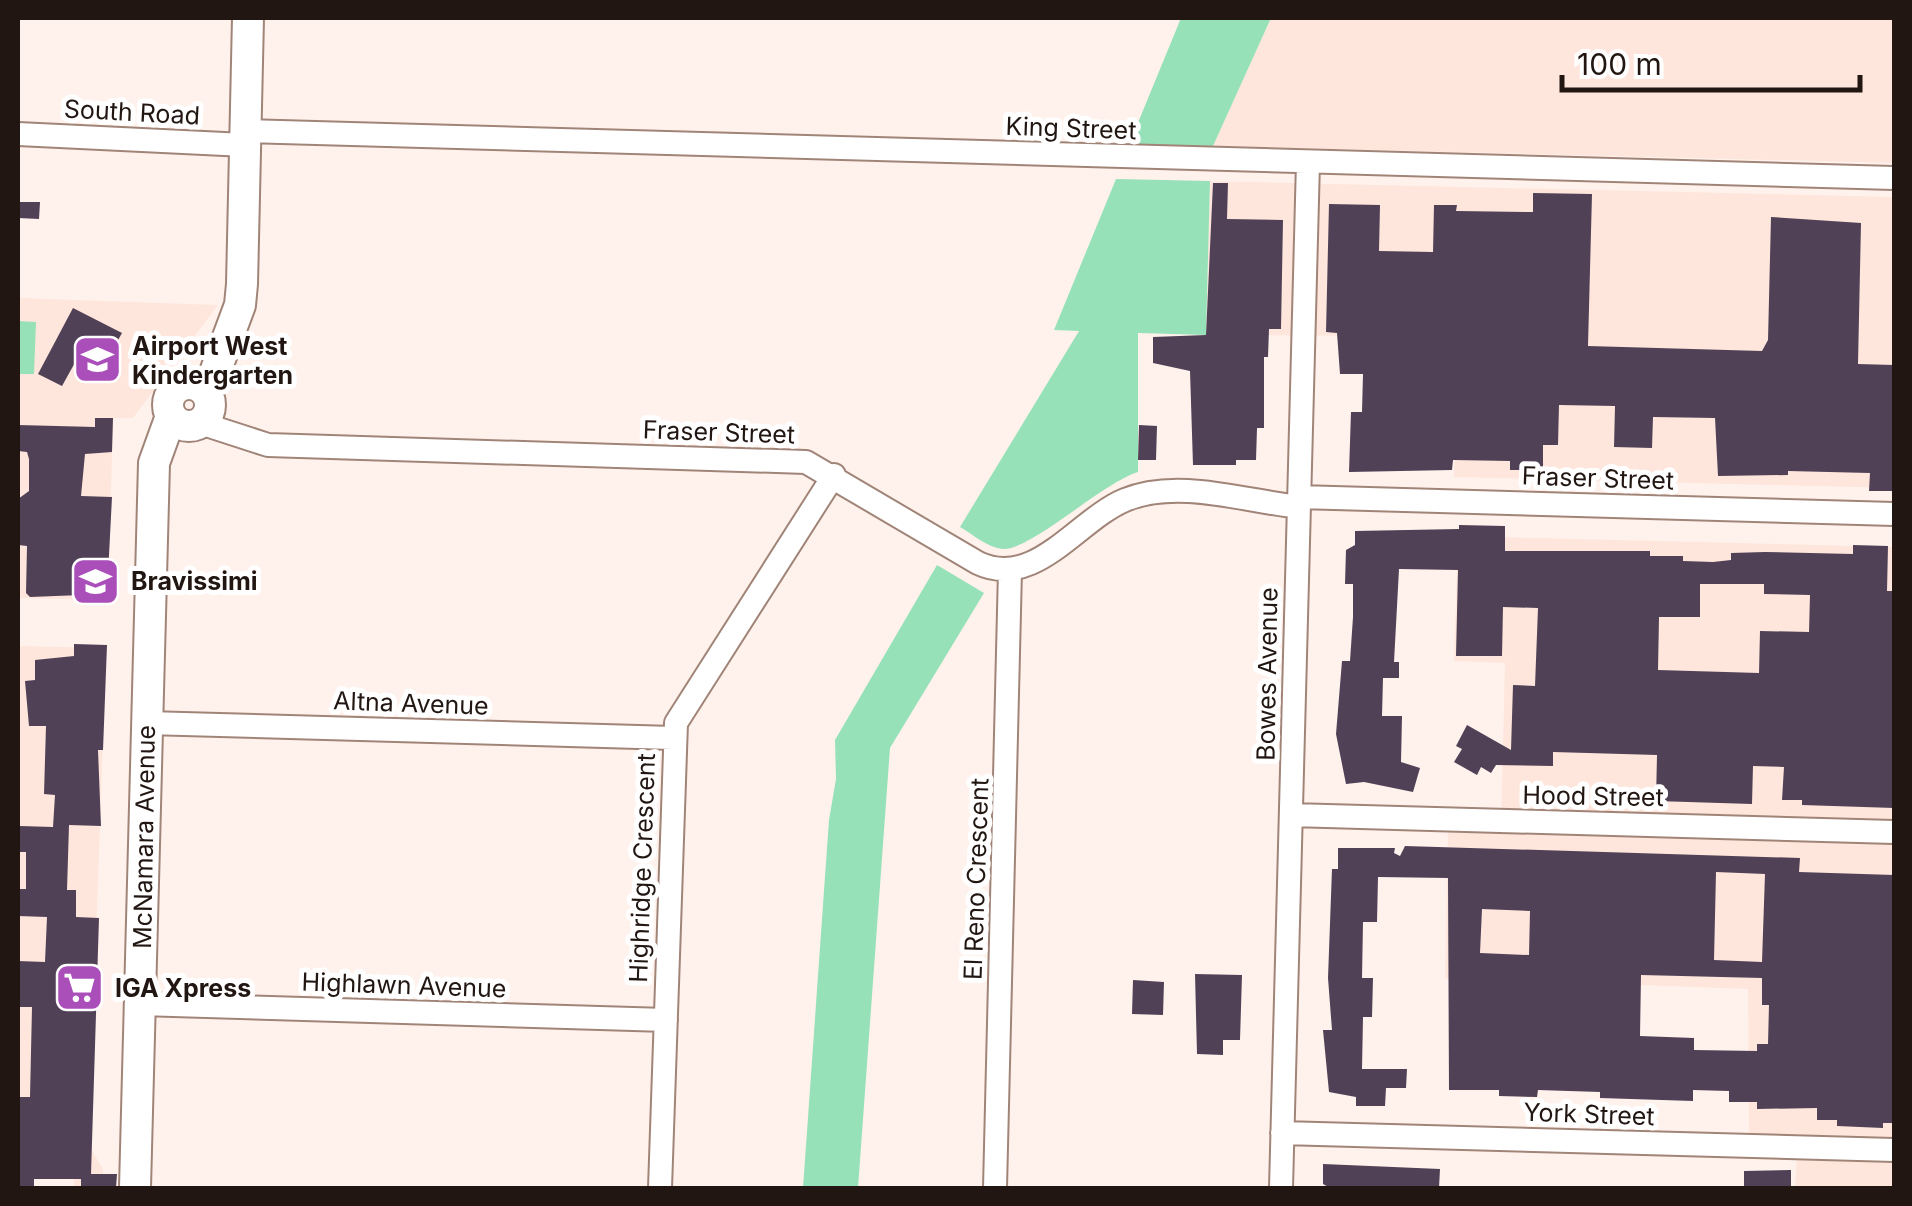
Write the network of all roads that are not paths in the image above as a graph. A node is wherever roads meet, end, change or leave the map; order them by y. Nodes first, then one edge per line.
1 (248, 18) edge
2 (18, 134) edge
3 (245, 138) junction
4 (1308, 162) junction
5 (1894, 178) edge
6 (193, 408) junction
7 (834, 475) junction
8 (1299, 497) junction
9 (1894, 514) edge
10 (1010, 570) junction
11 (147, 722) junction
12 (673, 738) junction
13 (1291, 815) junction
14 (1894, 832) edge
15 (140, 1004) junction
16 (666, 1020) junction
17 (1282, 1134) junction
18 (1894, 1150) edge
19 (134, 1188) edge
20 (660, 1188) edge
21 (994, 1188) edge
22 (1281, 1188) edge

1 - 3 street, McNamara Avenue
2 - 3 street, South Road
3 - 4 street, King Street
3 - 6 street, McNamara Avenue
4 - 5 street, King Street
4 - 8 street, Bowes Avenue
6 - 7 street, Fraser Street
6 - 11 street, McNamara Avenue
7 - 10 street, Fraser Street
7 - 12 street, Highridge Crescent
8 - 9 street, Fraser Street
8 - 10 street, Fraser Street
8 - 13 street, Bowes Avenue
10 - 21 street, El Reno Crescent
11 - 12 street, Altna Avenue
11 - 15 street, McNamara Avenue
12 - 16 street, Highridge Crescent
13 - 14 street, Hood Street
13 - 17 street, Bowes Avenue
15 - 16 street, Highlawn Avenue
15 - 19 street, McNamara Avenue
16 - 20 street, Highridge Crescent
17 - 18 street, York Street
17 - 22 street, Bowes Avenue

